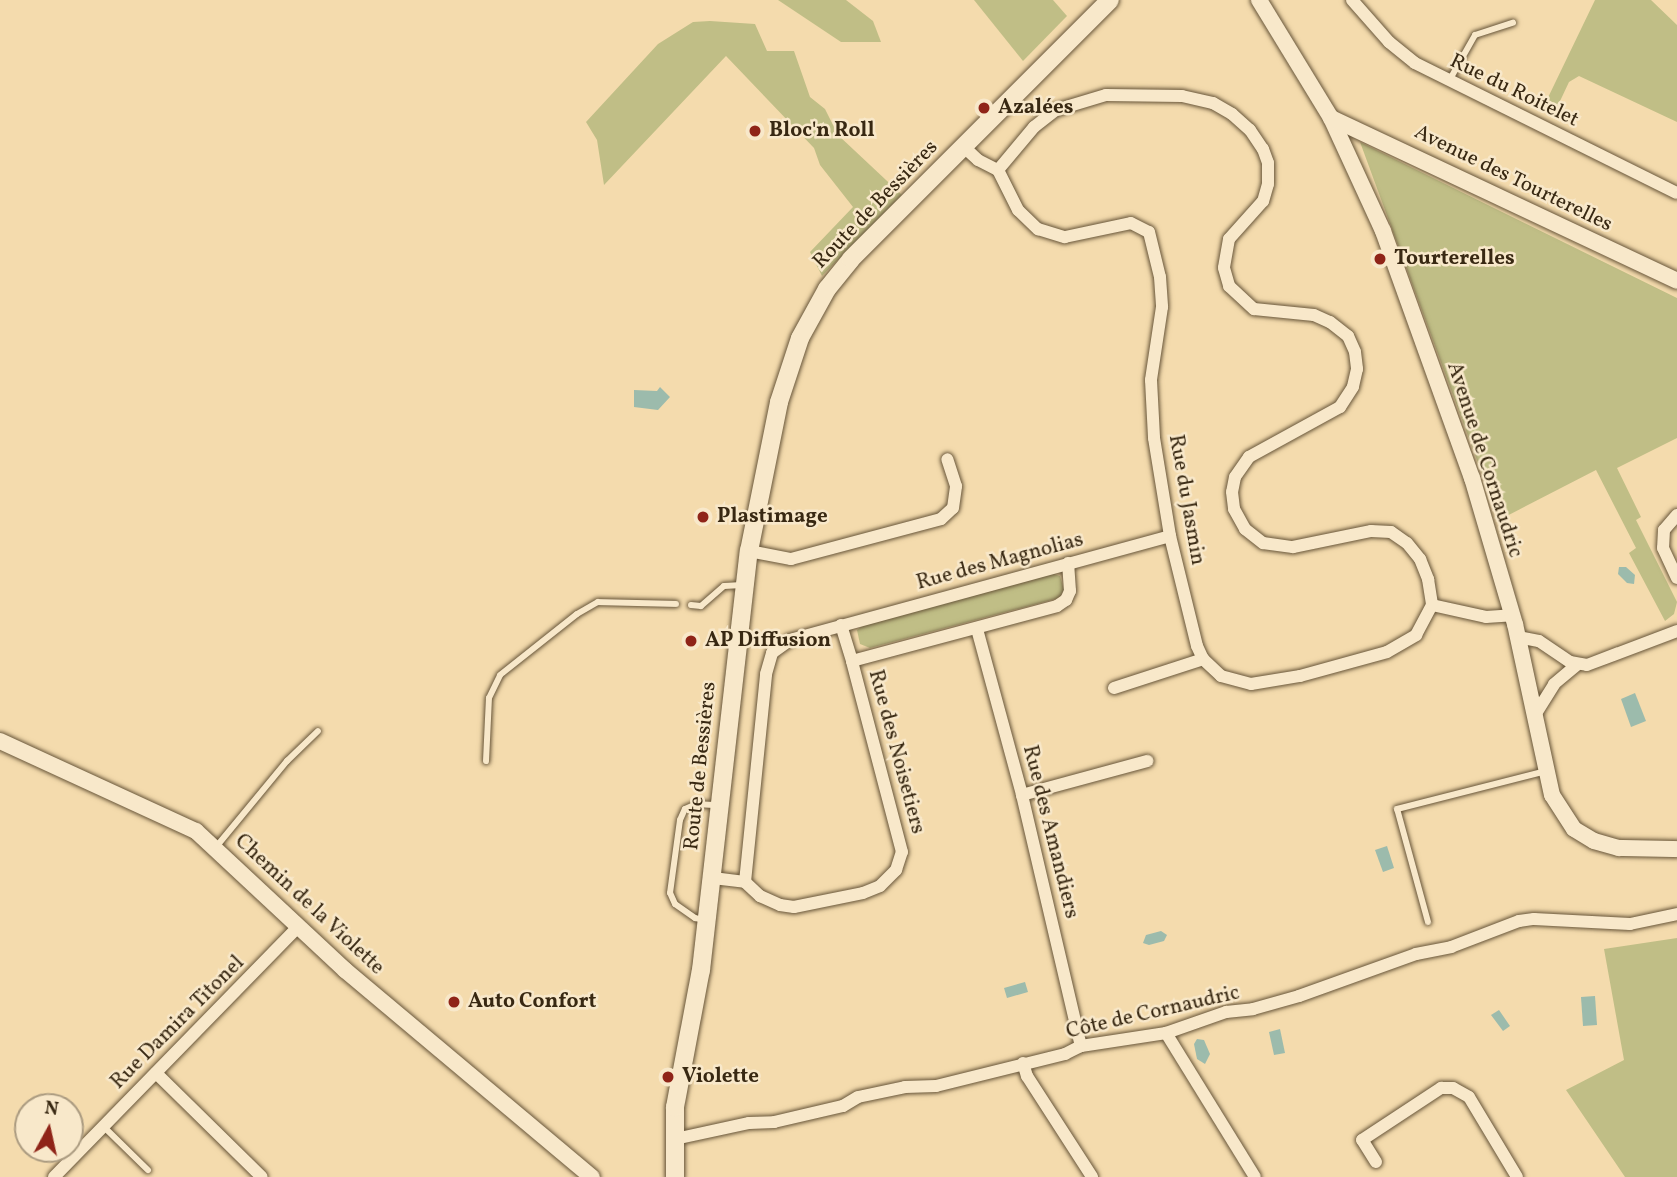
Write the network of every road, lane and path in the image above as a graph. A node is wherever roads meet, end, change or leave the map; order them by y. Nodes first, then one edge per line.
1 (1110, 0) edge
2 (1252, 0) edge
3 (1259, 0) edge
4 (1352, 0) edge
5 (1270, 21) junction
6 (1513, 23) dead end
7 (1449, 81) junction
8 (1331, 118) junction
9 (964, 147) junction
10 (998, 170) junction
11 (1677, 193) edge
12 (1677, 281) edge
13 (947, 459) dead end
14 (1677, 515) edge
15 (1170, 536) junction
16 (749, 551) junction
17 (1068, 563) junction
18 (1677, 578) edge
19 (744, 585) junction
20 (676, 604) dead end
21 (691, 605) dead end
22 (1432, 606) junction
23 (1512, 615) junction
24 (841, 625) junction
25 (977, 629) junction
26 (1677, 631) edge
27 (1518, 637) junction
28 (1203, 659) junction
29 (852, 661) junction
30 (1578, 664) junction
31 (1114, 688) dead end
32 (1535, 715) junction
33 (318, 732) dead end
34 (0, 741) edge
35 (486, 761) dead end
36 (1147, 761) dead end
37 (1546, 771) junction
38 (1022, 795) junction
39 (720, 805) junction
40 (216, 847) junction
41 (1677, 849) edge
42 (713, 878) junction
43 (745, 883) junction
44 (1677, 914) edge
45 (707, 920) junction
46 (1428, 922) dead end
47 (299, 926) junction
48 (1166, 1033) junction
49 (1081, 1046) junction
50 (1023, 1063) junction
51 (156, 1073) junction
52 (103, 1126) junction
53 (675, 1139) junction
54 (557, 1150) junction
55 (675, 1158) junction
56 (1376, 1162) dead end
57 (148, 1170) dead end
58 (54, 1177) edge
59 (262, 1177) edge
60 (575, 1177) edge
61 (592, 1177) edge
62 (660, 1177) edge
63 (675, 1177) edge
64 (1092, 1177) edge
65 (1255, 1177) edge
66 (1517, 1177) edge

1 - 9 main road, Route de Bessières
2 - 5 street, Avenue de Cornaudric
3 - 5 street, Avenue de Cornaudric
4 - 7 street, Rue du Roitelet
5 - 8 street, Avenue de Cornaudric
6 - 7 lane
7 - 11 street, Rue du Roitelet
8 - 12 street, Avenue des Tourterelles
8 - 23 street, Avenue de Cornaudric
9 - 10 street
9 - 16 main road, Route de Bessières
10 - 15 street, Rue du Jasmin
10 - 22 street
13 - 16 street
14 - 18 street
15 - 17 street, Rue des Magnolias
15 - 28 street, Rue du Jasmin
16 - 19 main road, Route de Bessières
17 - 24 street, Rue des Magnolias
17 - 25 street, Rue des Noisetiers
19 - 21 lane
19 - 39 main road, Route de Bessières
20 - 35 lane
22 - 23 street
22 - 28 street
23 - 27 street, Avenue de Cornaudric
24 - 29 street
24 - 43 street, Rue des Magnolias
25 - 29 street, Rue des Noisetiers
25 - 38 street, Rue des Amandiers
26 - 30 street
27 - 30 street
27 - 32 street, Avenue de Cornaudric
28 - 31 street
29 - 43 street, Rue des Noisetiers
30 - 32 street
32 - 37 street, Avenue de Cornaudric
33 - 40 lane
34 - 40 street, Chemin de la Violette
36 - 38 street
37 - 41 street, Avenue de Cornaudric
37 - 46 lane
38 - 49 street, Rue des Amandiers
39 - 42 main road, Route de Bessières
39 - 45 lane
40 - 47 street, Chemin de la Violette
42 - 43 street, Rue des Noisetiers
42 - 45 main road, Route de Bessières
44 - 48 street, Côte de Cornaudric
45 - 53 main road, Route de Bessières
47 - 51 street, Rue Damira Titonel
47 - 54 street, Chemin de la Violette
48 - 49 street, Côte de Cornaudric
48 - 65 street
49 - 50 street, Côte de Cornaudric
50 - 53 street, Côte de Cornaudric
50 - 64 street
51 - 52 street, Rue Damira Titonel
51 - 59 street
52 - 57 lane
52 - 58 street, Rue Damira Titonel
53 - 55 main road, Route de Bessières
54 - 60 street, Chemin de la Violette
54 - 61 street, Chemin de la Violette
55 - 62 main road
55 - 63 main road, Route de Bessières
56 - 66 street

